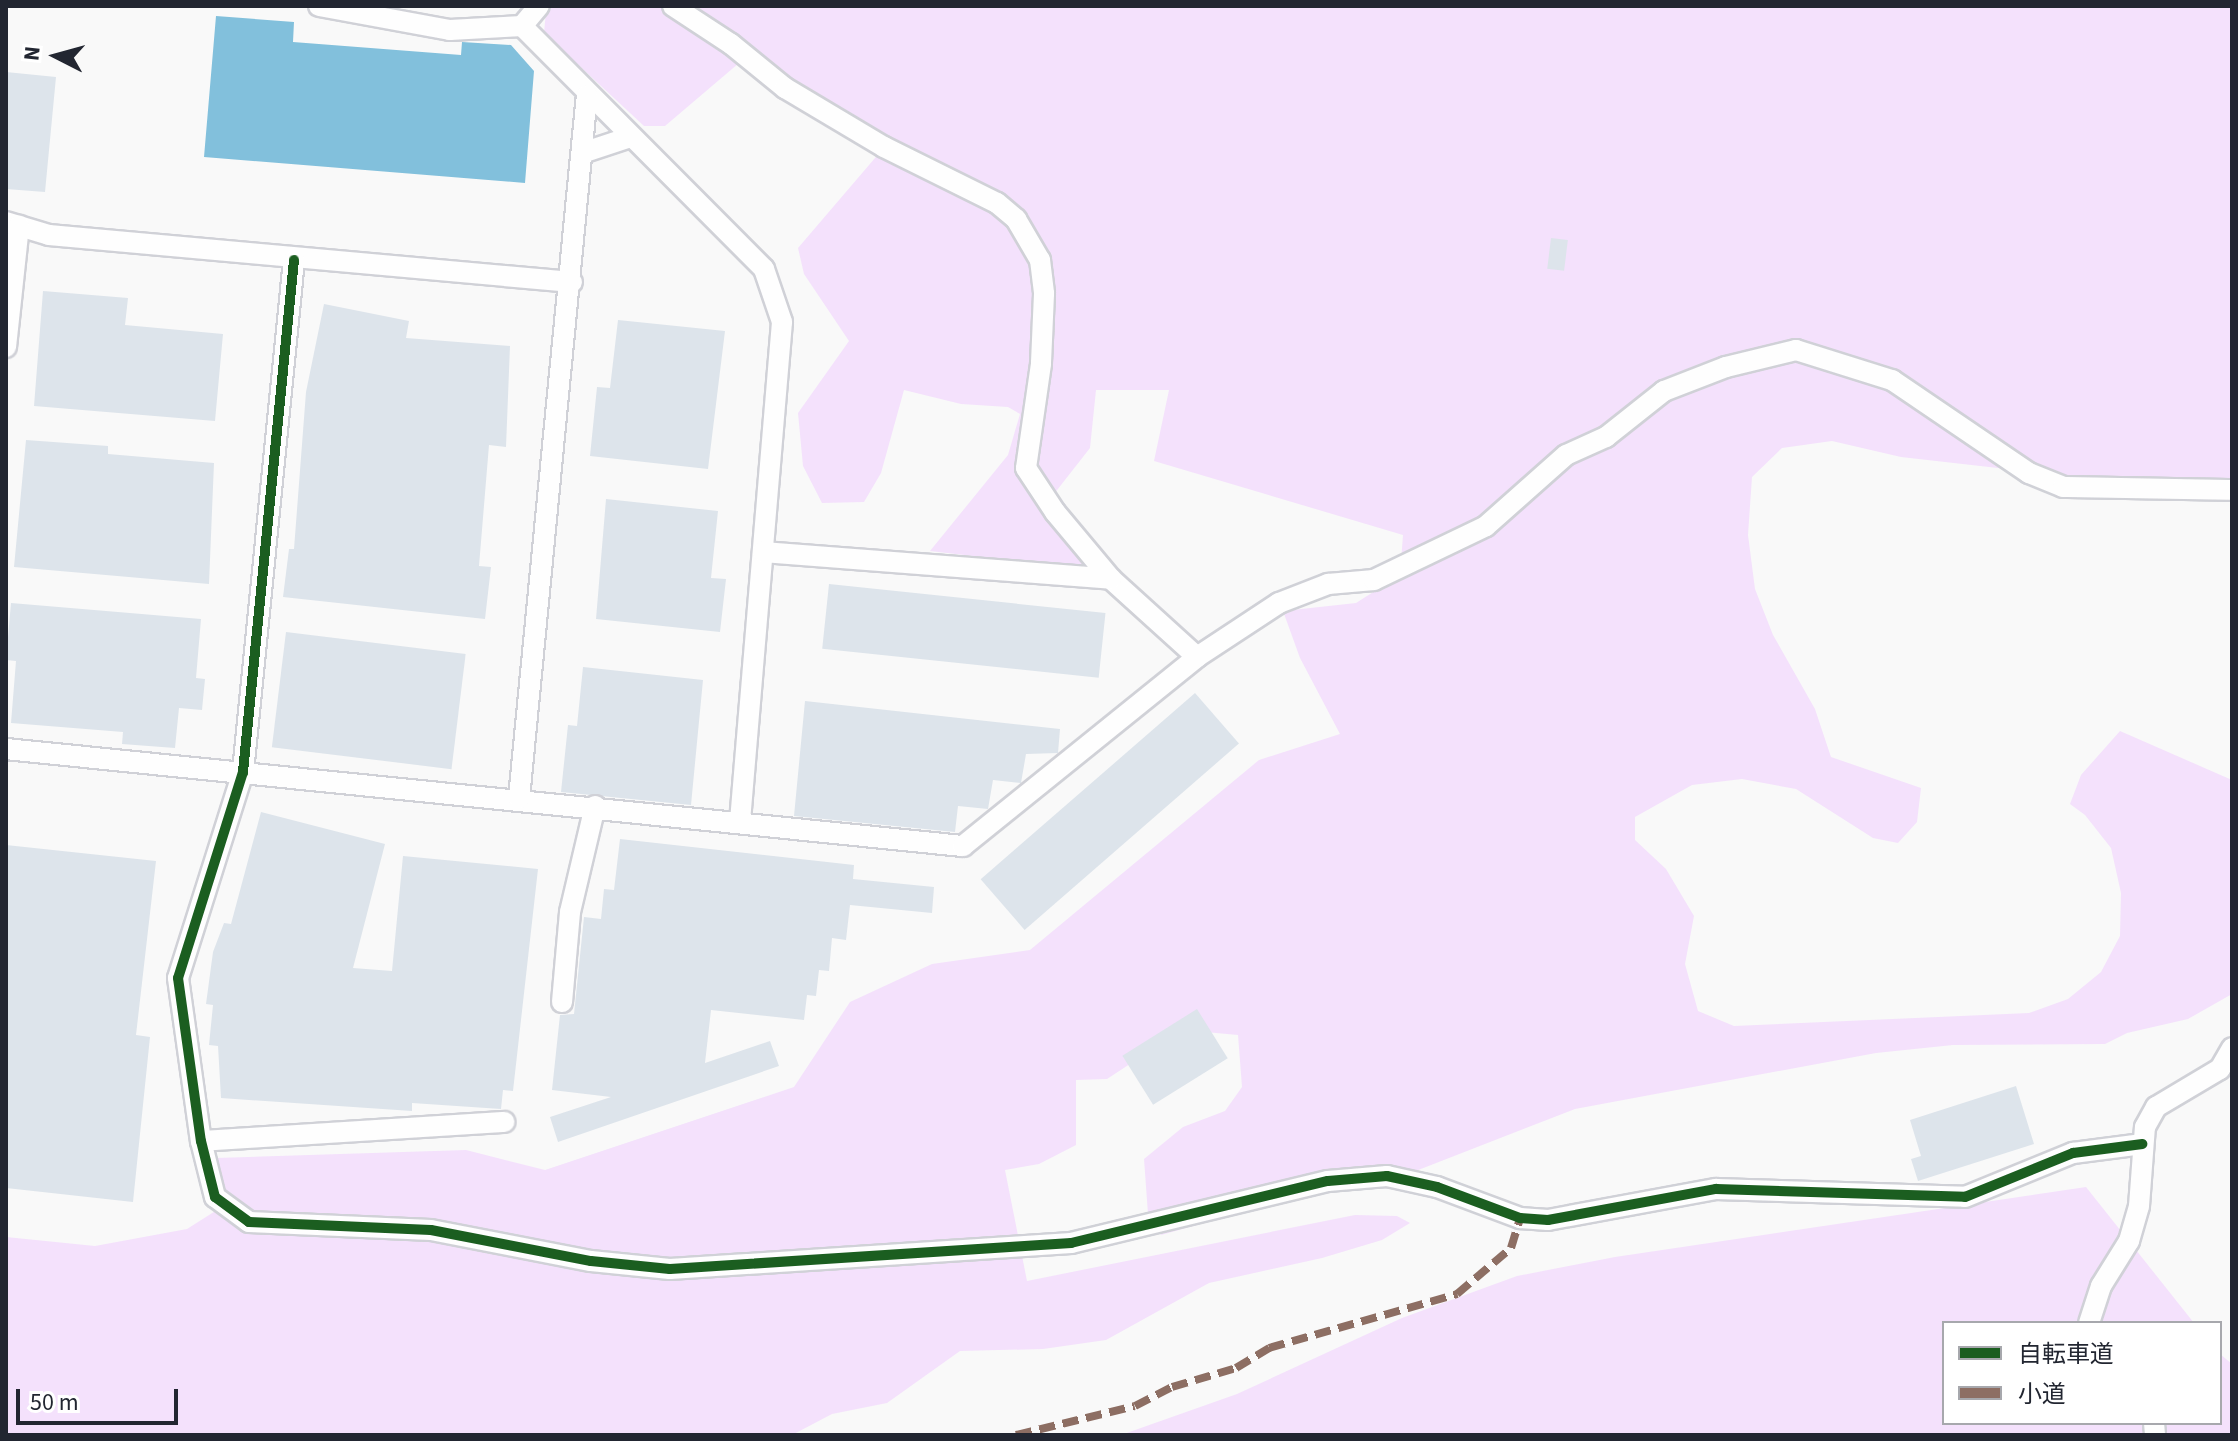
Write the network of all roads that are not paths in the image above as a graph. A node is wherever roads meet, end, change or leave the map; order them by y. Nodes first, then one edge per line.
1 (319, 6) edge
2 (539, 6) edge
3 (673, 6) edge
4 (522, 26) junction
5 (587, 95) junction
6 (630, 137) junction
7 (582, 153) junction
8 (12, 224) edge
9 (294, 260) junction
10 (572, 282) junction
11 (6, 347) edge
12 (2232, 490) edge
13 (763, 552) junction
14 (1111, 579) junction
15 (1197, 657) junction
16 (6, 749) edge
17 (243, 772) junction
18 (519, 798) junction
19 (595, 806) junction
20 (740, 821) junction
21 (562, 1002) dead end
22 (2232, 1048) edge
23 (504, 1122) dead end
24 (201, 1141) junction
25 (2142, 1144) junction
26 (2090, 1321) edge

1 - 4 street
2 - 4 street
3 - 14 street
4 - 5 street
5 - 6 street
5 - 7 street
6 - 7 street
6 - 13 street
7 - 10 street
8 - 9 street
8 - 11 street
9 - 10 street
9 - 17 street
10 - 18 street
12 - 15 street
13 - 14 street
13 - 20 street
14 - 15 street
15 - 20 street
16 - 17 street
17 - 18 street
17 - 24 street
18 - 19 street
19 - 20 street
19 - 21 street
22 - 25 street
23 - 24 street
24 - 25 street
25 - 26 street

